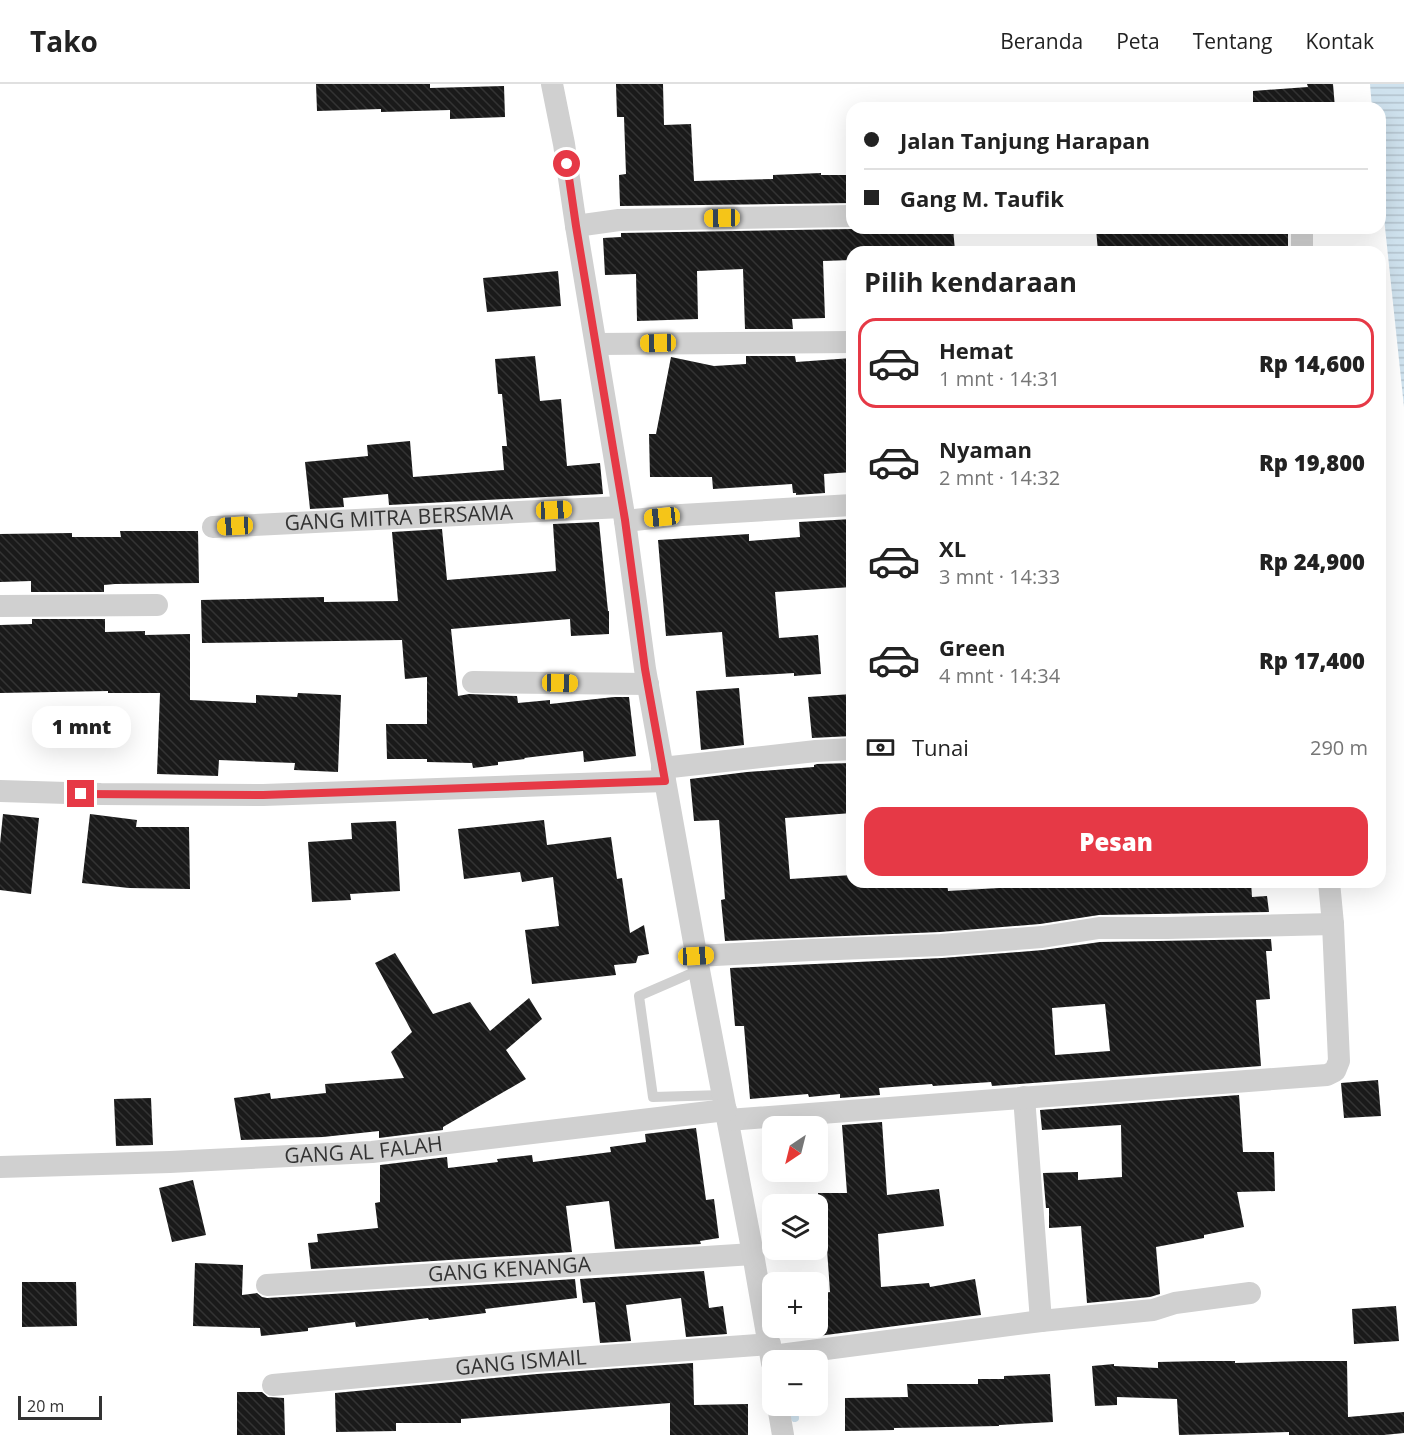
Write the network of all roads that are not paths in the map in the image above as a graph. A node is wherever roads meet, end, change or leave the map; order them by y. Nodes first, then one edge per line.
1 (552, 84) edge
2 (846, 216) edge
3 (576, 226) junction
4 (846, 342) edge
5 (597, 344) junction
6 (846, 505) edge
7 (624, 514) junction
8 (213, 527) dead end
9 (157, 605) dead end
10 (0, 606) edge
11 (473, 682) dead end
12 (648, 684) junction
13 (846, 750) edge
14 (663, 774) junction
15 (0, 791) edge
16 (1330, 888) edge
17 (1333, 924) junction
18 (697, 963) junction
19 (1024, 1097) junction
20 (726, 1108) junction
21 (0, 1167) edge
22 (753, 1254) junction
23 (267, 1285) dead end
24 (1250, 1293) dead end
25 (1041, 1321) junction
26 (770, 1350) edge
27 (804, 1350) edge
28 (762, 1354) edge
29 (273, 1385) dead end
30 (780, 1416) edge
31 (783, 1435) edge

1 - 3 street
2 - 3 street
3 - 5 street
4 - 5 street
5 - 7 street
6 - 7 street, GANG MITRA BERSAMA
7 - 8 street, GANG MITRA BERSAMA
7 - 12 street
9 - 10 street
11 - 12 street
12 - 14 street
13 - 14 street
14 - 15 street
14 - 18 street
16 - 17 street
17 - 18 street
17 - 19 street, GANG AL FALAH
18 - 20 street
18 - 20 lane
19 - 20 street, GANG AL FALAH
19 - 25 street
20 - 21 street, GANG AL FALAH
20 - 22 street
22 - 23 street, GANG KENANGA
22 - 26 street
24 - 25 street, GANG ISMAIL
25 - 27 street, GANG ISMAIL
28 - 29 street, GANG ISMAIL
30 - 31 street

